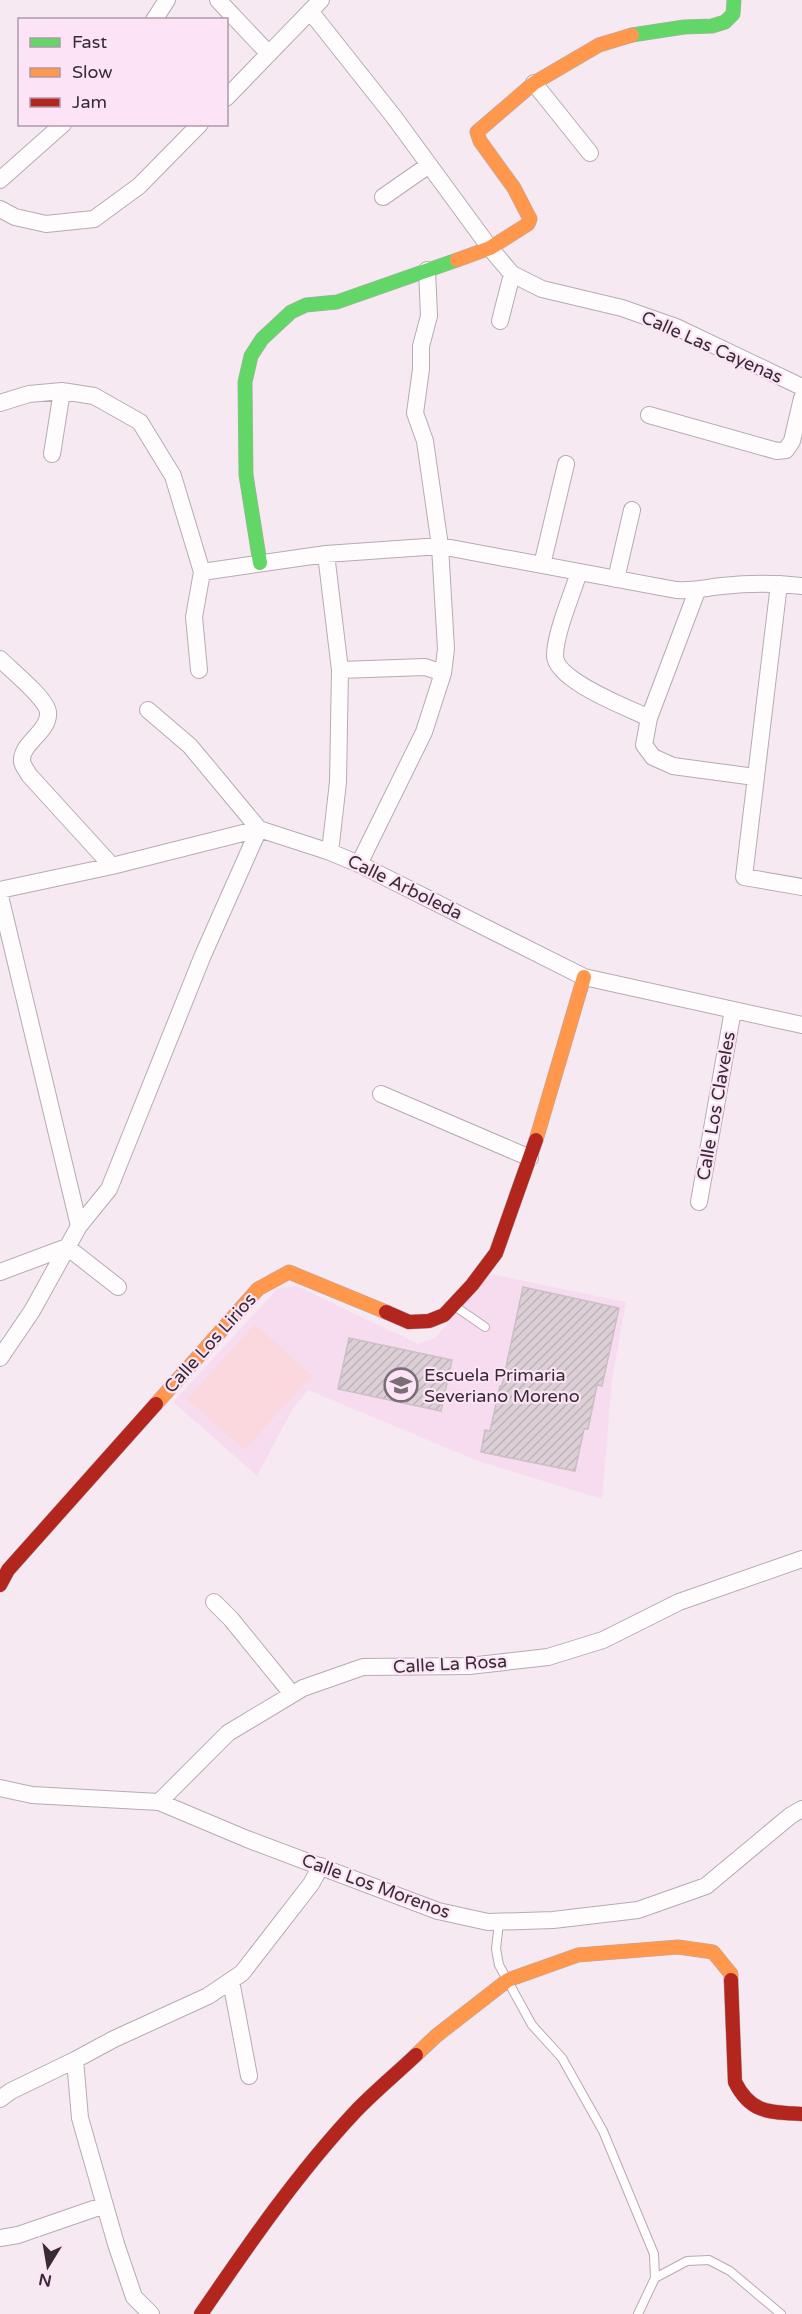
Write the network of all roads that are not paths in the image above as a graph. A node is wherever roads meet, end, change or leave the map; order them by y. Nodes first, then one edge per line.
1 (167, 0) edge
2 (218, 0) edge
3 (734, 0) edge
4 (315, 6) edge
5 (155, 18) edge
6 (269, 54) junction
7 (534, 83) junction
8 (228, 96) edge
9 (61, 126) edge
10 (198, 126) edge
11 (590, 153) dead end
12 (429, 165) junction
13 (0, 180) edge
14 (383, 197) dead end
15 (0, 209) edge
16 (490, 248) junction
17 (428, 270) junction
18 (512, 274) junction
19 (500, 321) dead end
20 (802, 387) edge
21 (62, 392) junction
22 (802, 398) edge
23 (0, 403) edge
24 (649, 415) dead end
25 (52, 454) dead end
26 (566, 464) dead end
27 (632, 510) dead end
28 (440, 546) junction
29 (326, 554) junction
30 (260, 563) junction
31 (542, 565) junction
32 (202, 572) junction
33 (579, 572) junction
34 (616, 579) junction
35 (779, 584) junction
36 (802, 586) edge
37 (697, 591) junction
38 (0, 659) edge
39 (199, 670) dead end
40 (340, 670) junction
41 (443, 673) junction
42 (148, 710) dead end
43 (649, 718) junction
44 (755, 777) junction
45 (259, 829) junction
46 (330, 852) junction
47 (359, 864) junction
48 (112, 866) junction
49 (802, 887) edge
50 (0, 890) edge
51 (0, 896) edge
52 (584, 977) junction
53 (733, 1010) junction
54 (802, 1025) edge
55 (381, 1094) dead end
56 (530, 1158) junction
57 (699, 1202) dead end
58 (79, 1226) junction
59 (67, 1247) junction
60 (0, 1272) edge
61 (118, 1287) dead end
62 (453, 1305) junction
63 (484, 1327) dead end
64 (0, 1358) edge
65 (802, 1559) edge
66 (0, 1585) edge
67 (214, 1602) dead end
68 (292, 1694) junction
69 (0, 1788) edge
70 (159, 1802) junction
71 (802, 1809) edge
72 (321, 1866) junction
73 (499, 1922) junction
74 (508, 1980) junction
75 (231, 1981) junction
76 (75, 2060) junction
77 (249, 2076) dead end
78 (0, 2099) edge
79 (802, 2114) edge
80 (105, 2205) junction
81 (0, 2238) edge
82 (656, 2278) junction
83 (151, 2314) edge
84 (201, 2314) edge
85 (638, 2314) edge
86 (781, 2314) edge

1 - 5 street
2 - 6 street
3 - 7 street
4 - 6 street
4 - 12 street
6 - 8 street
7 - 11 street
7 - 16 street
9 - 13 street
10 - 15 street
12 - 14 street
12 - 16 street
16 - 17 street
16 - 18 street
17 - 28 street
17 - 30 street
18 - 19 street
18 - 20 street, Calle Las Cayenas
21 - 23 street
21 - 25 street
21 - 32 street
22 - 24 street
26 - 31 street
27 - 34 street
28 - 29 street
28 - 31 street
28 - 41 street
29 - 30 street
29 - 40 street
30 - 32 street
31 - 33 street
32 - 39 street
33 - 34 street
33 - 43 street
34 - 37 street
35 - 36 street
35 - 37 street
35 - 44 street
37 - 43 street
38 - 48 street
40 - 41 street
40 - 46 street
41 - 47 street
42 - 45 street
43 - 44 street
44 - 49 street
45 - 46 street, Calle Arboleda
45 - 48 street
45 - 58 street
46 - 47 street, Calle Arboleda
47 - 52 street, Calle Arboleda
48 - 50 street
51 - 58 street
52 - 53 street, Calle Arboleda
52 - 56 street, Calle Los Lirios
53 - 54 street, Calle Arboleda
53 - 57 street, Calle Los Claveles
55 - 56 street
56 - 62 street, Calle Los Lirios
58 - 59 street
59 - 60 street
59 - 61 street
59 - 64 street
62 - 63 lane
62 - 66 street, Calle Los Lirios
65 - 68 street, Calle La Rosa
67 - 68 street
68 - 70 street, Calle La Rosa
69 - 70 street, Calle Los Morenos
70 - 72 street, Calle Los Morenos
71 - 73 street, Calle Los Morenos
72 - 73 street, Calle Los Morenos
72 - 75 street
73 - 74 lane
74 - 79 street
74 - 82 lane
74 - 84 street
75 - 76 street
75 - 77 street
76 - 78 street
76 - 80 street
80 - 81 street
80 - 83 street
82 - 85 lane
82 - 86 lane

